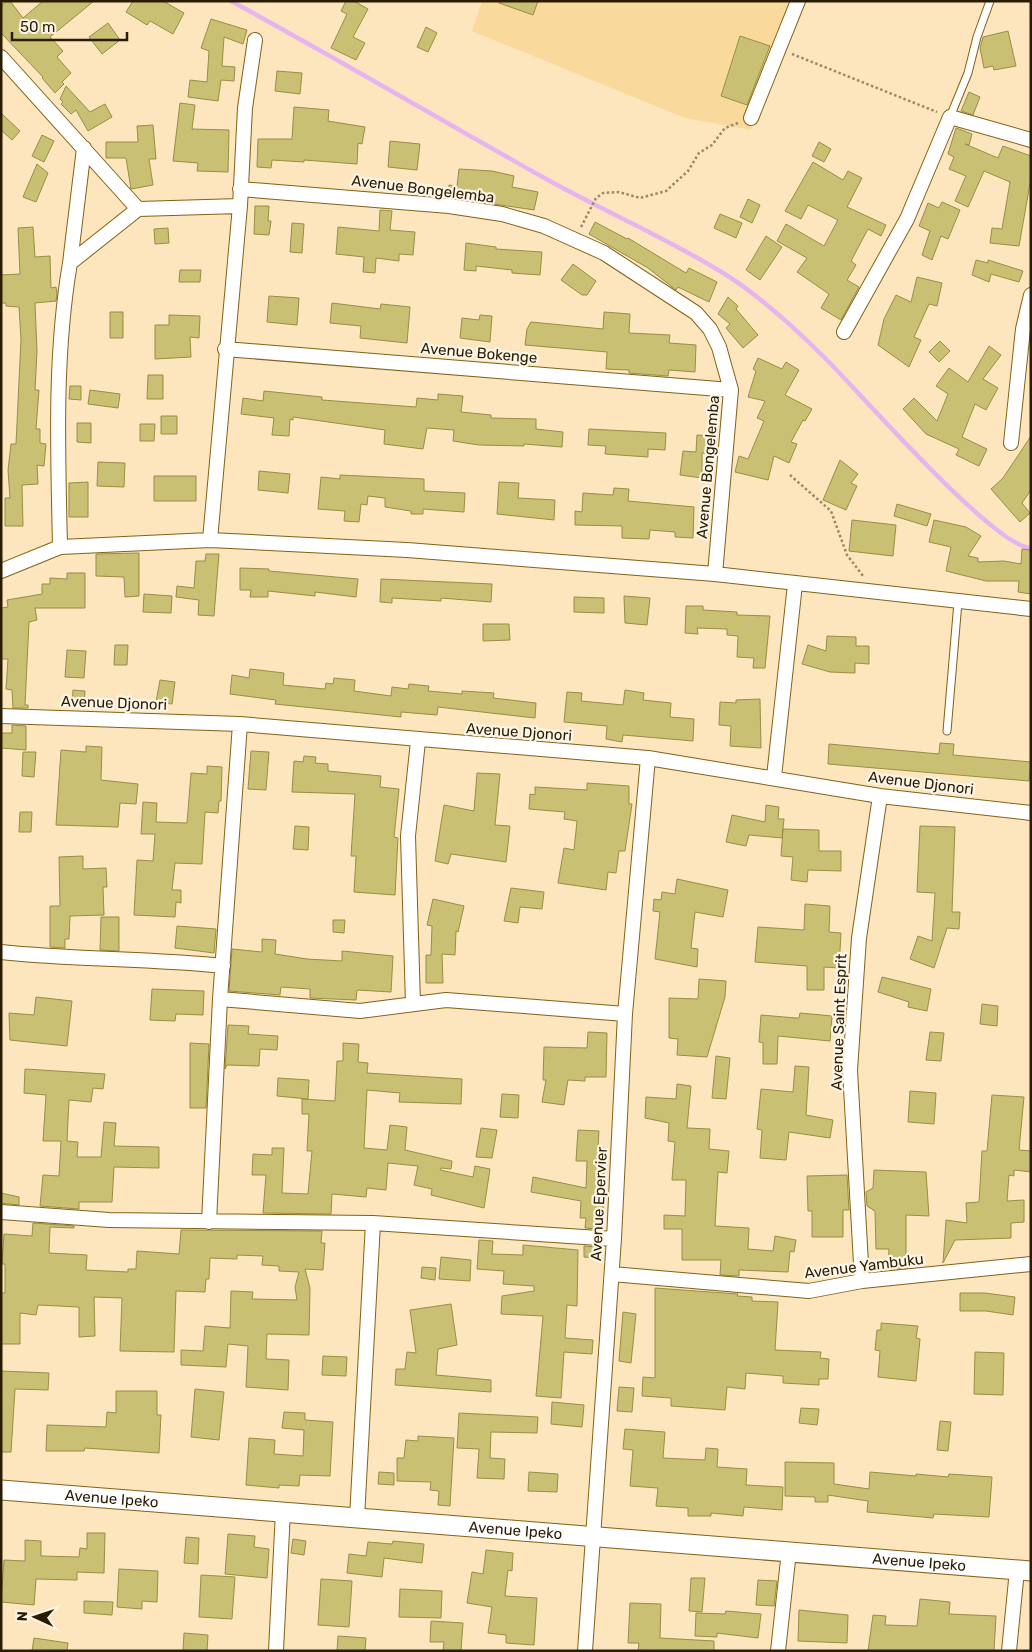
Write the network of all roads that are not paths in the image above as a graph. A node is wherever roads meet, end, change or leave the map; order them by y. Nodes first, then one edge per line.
1 (798, 1) edge
2 (990, 1) edge
3 (255, 40) dead end
4 (1, 57) edge
5 (950, 117) junction
6 (752, 118) road end
7 (1031, 140) edge
8 (84, 148) junction
9 (240, 189) junction
10 (240, 206) junction
11 (138, 209) junction
12 (70, 263) junction
13 (1031, 295) edge
14 (844, 332) dead end
15 (225, 349) junction
16 (1024, 379) edge
17 (731, 390) junction
18 (1011, 443) dead end
19 (210, 540) junction
20 (60, 547) junction
21 (1, 572) edge
22 (715, 574) junction
23 (796, 584) junction
24 (958, 602) junction
25 (1031, 609) edge
26 (1, 716) edge
27 (240, 724) junction
28 (947, 731) dead end
29 (418, 741) junction
30 (648, 758) junction
31 (774, 777) junction
32 (880, 796) junction
33 (1031, 813) edge
34 (1, 952) edge
35 (224, 966) junction
36 (220, 999) junction
37 (413, 1004) junction
38 (625, 1014) junction
39 (1, 1212) edge
40 (209, 1222) junction
41 (373, 1223) junction
42 (614, 1239) junction
43 (1031, 1264) edge
44 (612, 1274) junction
45 (862, 1281) junction
46 (1, 1490) edge
47 (283, 1511) junction
48 (357, 1518) junction
49 (594, 1537) junction
50 (789, 1551) junction
51 (1027, 1570) edge
52 (276, 1651) edge
53 (585, 1651) edge
54 (778, 1651) edge
55 (1009, 1651) edge

1 - 6 street
2 - 5 lane
3 - 9 street
4 - 8 street
5 - 7 street
5 - 14 street
8 - 11 street
8 - 12 street
9 - 10 street
9 - 17 street, Avenue Bongelemba
10 - 11 street
10 - 15 street
11 - 12 street
12 - 20 street
13 - 16 street
15 - 17 street, Avenue Bokenge
15 - 19 street
16 - 18 street
17 - 22 street, Avenue Bongelemba
19 - 20 street
19 - 22 street
20 - 21 street
22 - 23 street
23 - 24 street
23 - 31 street
24 - 25 street
24 - 28 lane
26 - 27 street, Avenue Djonori
27 - 29 street, Avenue Djonori
27 - 35 street
29 - 30 street, Avenue Djonori
29 - 37 street
30 - 31 street, Avenue Djonori
30 - 38 street, Avenue Epervier
31 - 32 street, Avenue Djonori
32 - 33 street, Avenue Djonori
32 - 45 street, Avenue Saint Esprit
34 - 35 street
35 - 36 street
36 - 37 street
36 - 40 street
37 - 38 street
38 - 42 street, Avenue Epervier
39 - 40 street
40 - 41 street
41 - 42 street
41 - 48 street
42 - 44 street, Avenue Epervier
43 - 45 street, Avenue Yambuku
44 - 45 street, Avenue Yambuku
44 - 49 street, Avenue Epervier
46 - 47 street, Avenue Ipeko
47 - 48 street, Avenue Ipeko
47 - 52 street
48 - 49 street, Avenue Ipeko
49 - 50 street, Avenue Ipeko
49 - 53 street, Avenue Epervier
50 - 51 street, Avenue Ipeko
50 - 54 street
51 - 55 street

